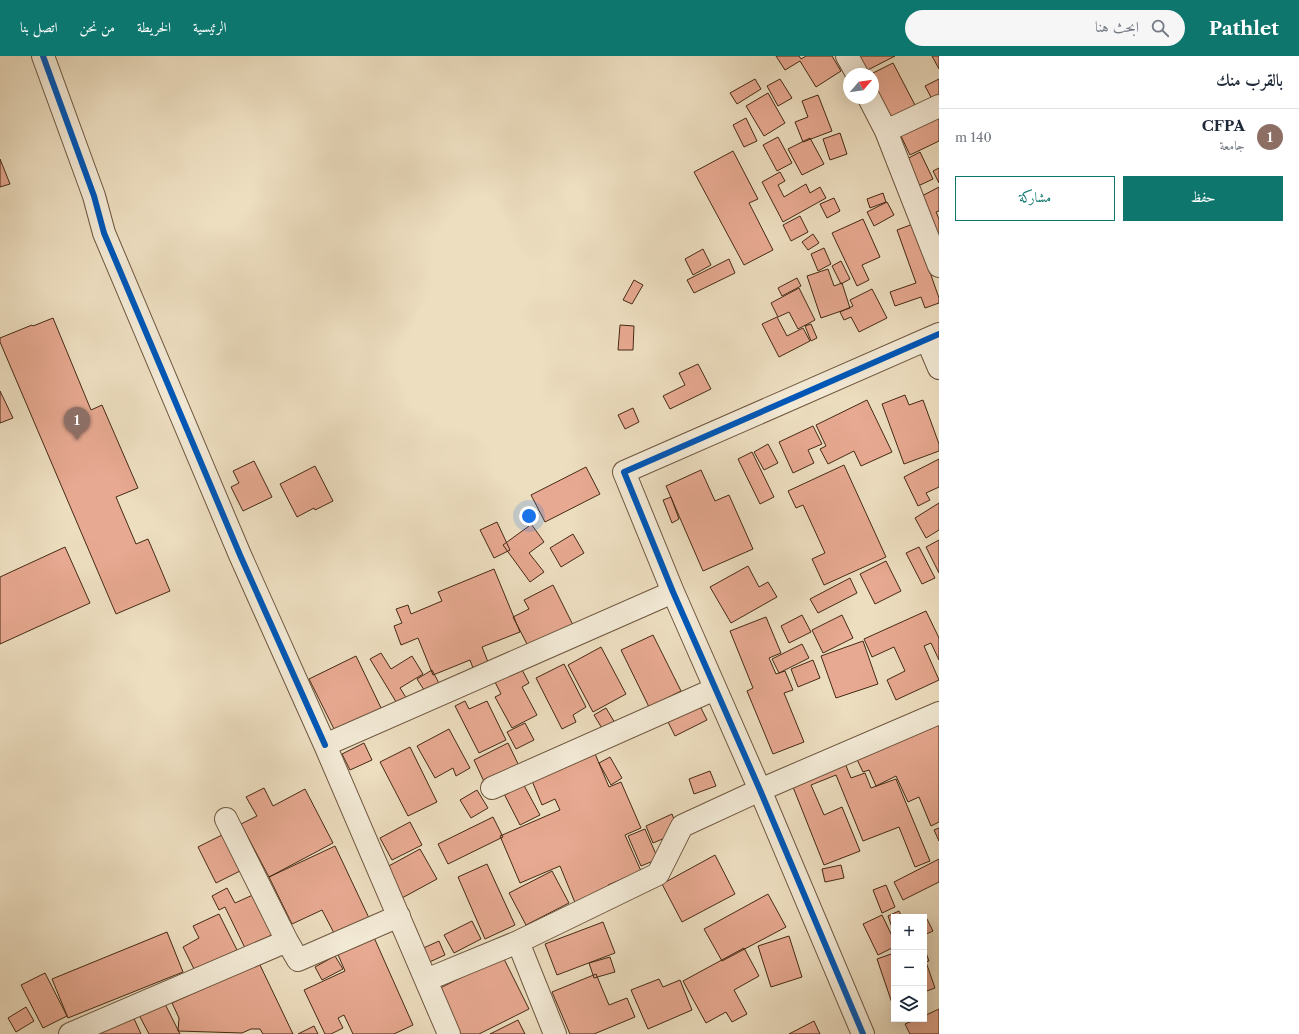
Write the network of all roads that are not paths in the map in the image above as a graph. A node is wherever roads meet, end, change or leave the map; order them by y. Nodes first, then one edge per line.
1 (43, 56) edge
2 (847, 56) edge
3 (854, 68) edge
4 (872, 104) edge
5 (939, 106) edge
6 (886, 131) junction
7 (939, 266) edge
8 (933, 337) edge
9 (939, 368) edge
10 (673, 592) junction
11 (715, 689) junction
12 (939, 713) edge
13 (325, 745) junction
14 (492, 788) dead end
15 (760, 790) junction
16 (226, 820) dead end
17 (399, 916) junction
18 (286, 941) junction
19 (518, 942) junction
20 (426, 980) junction
21 (445, 1033) edge
22 (70, 1034) edge
23 (555, 1034) edge
24 (863, 1034) edge

1 - 13 street
2 - 3 street
4 - 6 street
5 - 6 street
6 - 7 street
8 - 9 street
8 - 10 street
10 - 11 street
10 - 13 street
11 - 14 street
11 - 15 street
12 - 15 street
13 - 17 street
15 - 19 street
15 - 24 street
16 - 18 street
17 - 18 street
17 - 20 street
18 - 22 street
19 - 20 street
19 - 23 street
20 - 21 street

